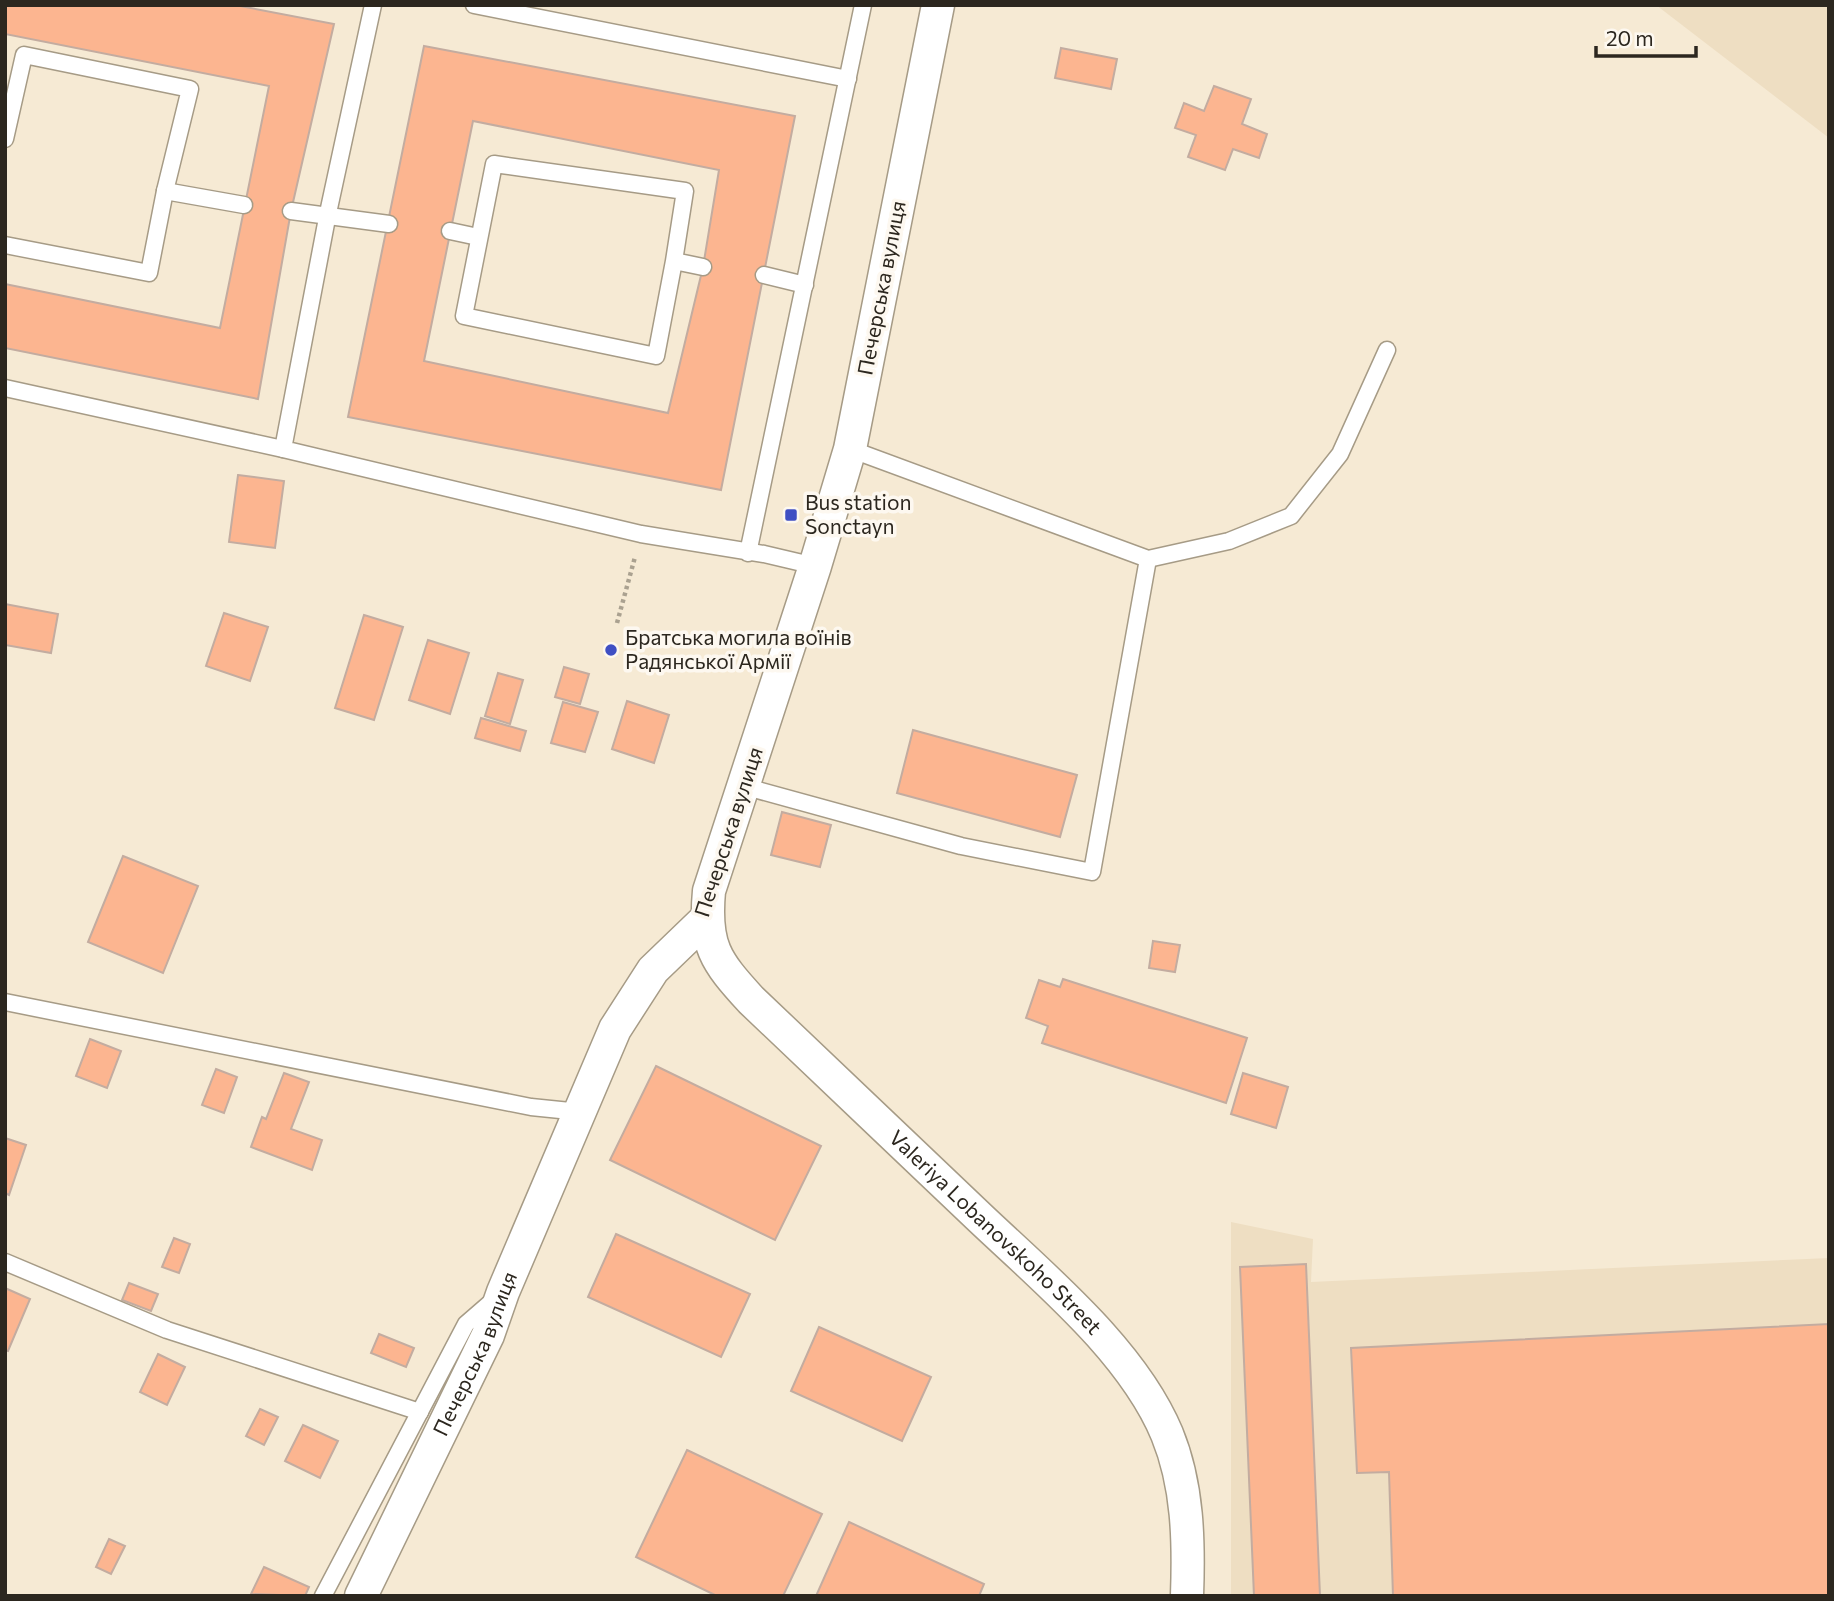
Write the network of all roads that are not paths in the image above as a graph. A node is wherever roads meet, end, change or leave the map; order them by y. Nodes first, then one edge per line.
1 (373, 5) edge
2 (474, 5) edge
3 (863, 5) edge
4 (938, 5) edge
5 (848, 79) junction
6 (5, 139) edge
7 (164, 191) junction
8 (244, 205) dead end
9 (291, 211) dead end
10 (328, 213) junction
11 (389, 224) dead end
12 (450, 231) dead end
13 (478, 237) junction
14 (5, 245) edge
15 (674, 261) junction
16 (703, 267) dead end
17 (764, 275) dead end
18 (805, 285) junction
19 (1387, 349) dead end
20 (5, 388) edge
21 (283, 449) junction
22 (850, 449) junction
23 (748, 553) junction
24 (1148, 559) junction
25 (815, 566) junction
26 (743, 786) junction
27 (706, 919) junction
28 (5, 1002) edge
29 (580, 1112) junction
30 (5, 1262) edge
31 (503, 1292) junction
32 (420, 1412) junction
33 (323, 1596) edge
34 (361, 1596) edge
35 (1187, 1596) edge

1 - 10 lane
2 - 5 lane
3 - 5 lane
4 - 22 street, Печерська вулиця
5 - 18 lane
6 - 7 lane
7 - 8 lane
7 - 14 lane
9 - 10 lane
10 - 11 lane
10 - 21 lane
12 - 13 lane
13 - 15 lane
13 - 15 lane
15 - 16 lane
17 - 18 lane
18 - 23 lane
19 - 24 lane
20 - 21 lane
21 - 23 lane
22 - 24 lane
22 - 25 street, Печерська вулиця
23 - 25 lane
24 - 26 lane
25 - 26 street, Печерська вулиця
26 - 27 street, Печерська вулиця
27 - 29 street, Печерська вулиця
27 - 35 street, Valeriya Lobanovskoho Street
28 - 29 lane
29 - 31 street, Печерська вулиця
30 - 32 lane
31 - 32 lane
31 - 34 street, Печерська вулиця
32 - 33 lane

